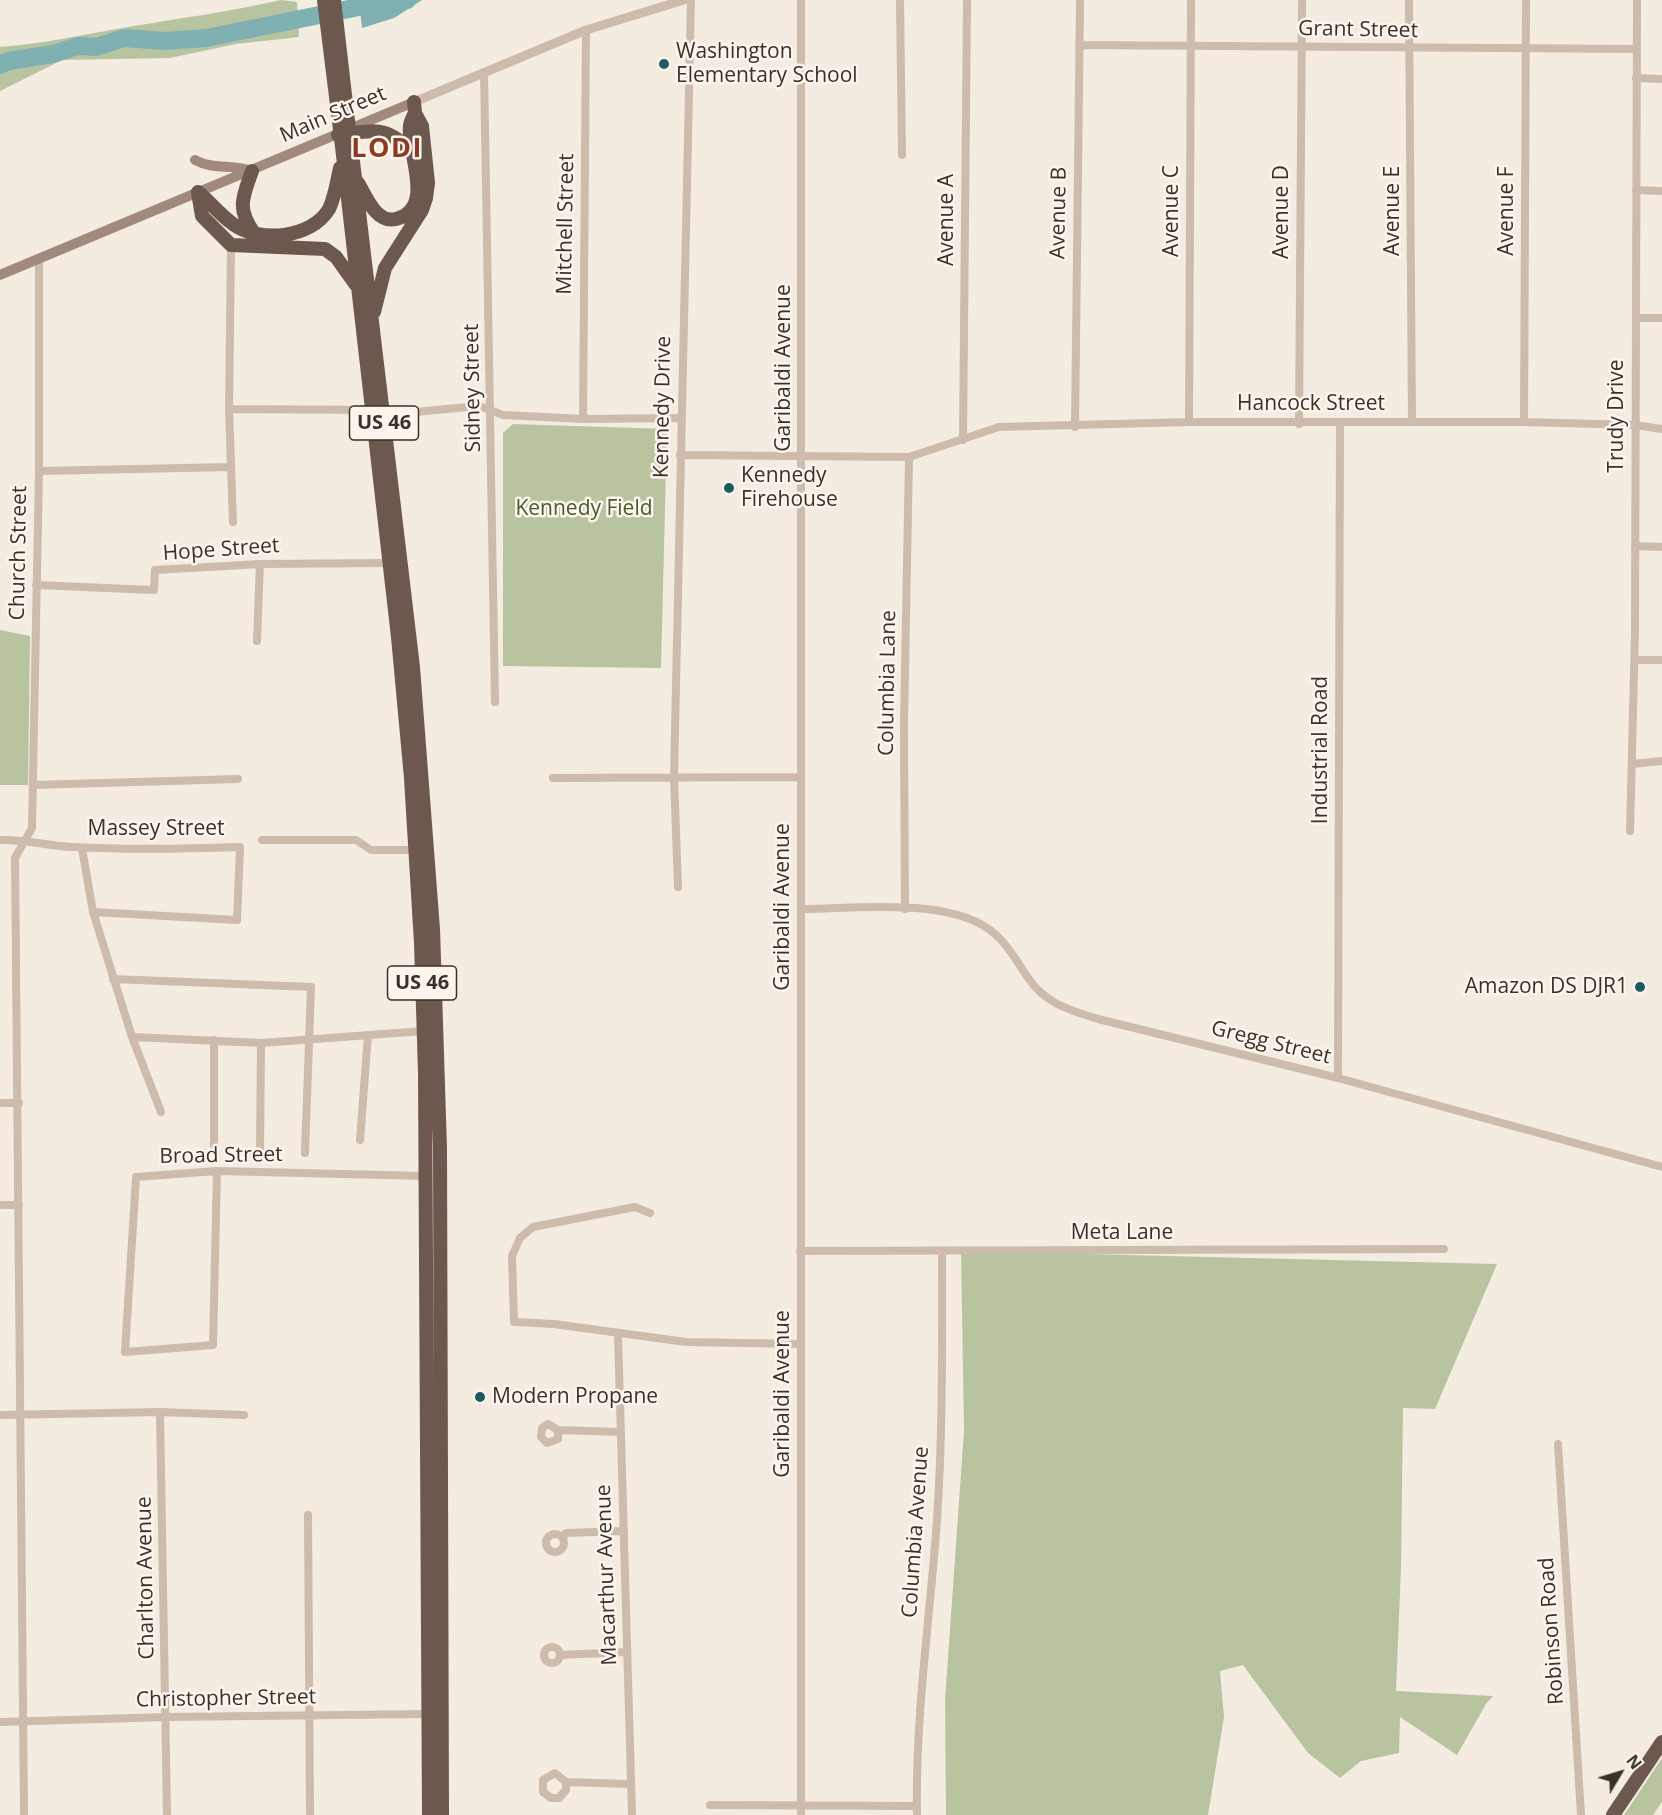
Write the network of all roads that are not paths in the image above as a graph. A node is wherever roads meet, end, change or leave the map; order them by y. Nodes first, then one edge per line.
1 (324, 0) edge
2 (334, 0) edge
3 (684, 0) edge
4 (691, 0) edge
5 (801, 0) edge
6 (900, 0) edge
7 (967, 0) edge
8 (1080, 0) edge
9 (1191, 0) edge
10 (1302, 0) edge
11 (1409, 0) edge
12 (1526, 0) edge
13 (1637, 0) edge
14 (586, 30) junction
15 (334, 41) junction
16 (1079, 45) junction
17 (1190, 46) junction
18 (1302, 48) junction
19 (1410, 49) junction
20 (1526, 49) junction
21 (1636, 49) junction
22 (484, 72) junction
23 (1636, 78) junction
24 (1662, 78) edge
25 (414, 107) junction
26 (336, 135) junction
27 (347, 154) junction
28 (414, 154) junction
29 (902, 155) dead end
30 (195, 160) dead end
31 (252, 171) junction
32 (355, 177) junction
33 (1636, 190) junction
34 (1662, 191) edge
35 (198, 192) junction
36 (254, 233) junction
37 (231, 245) junction
38 (39, 258) junction
39 (0, 275) edge
40 (357, 286) junction
41 (1636, 318) junction
42 (1662, 318) edge
43 (372, 320) junction
44 (229, 409) junction
45 (492, 412) junction
46 (377, 413) junction
47 (681, 418) junction
48 (583, 419) junction
49 (1188, 422) junction
50 (1412, 422) junction
51 (1524, 422) junction
52 (1299, 423) junction
53 (1340, 423) junction
54 (1635, 425) junction
55 (1075, 427) junction
56 (1662, 429) edge
57 (963, 440) junction
58 (680, 455) junction
59 (802, 456) junction
60 (909, 457) junction
61 (230, 467) junction
62 (39, 471) junction
63 (233, 522) dead end
64 (1635, 546) junction
65 (1662, 547) edge
66 (390, 563) junction
67 (260, 564) junction
68 (36, 585) junction
69 (257, 641) dead end
70 (1635, 660) junction
71 (1662, 660) edge
72 (495, 702) dead end
73 (1662, 761) edge
74 (1632, 764) junction
75 (674, 777) junction
76 (800, 777) junction
77 (238, 778) dead end
78 (553, 778) dead end
79 (33, 785) junction
80 (1630, 831) dead end
81 (24, 839) junction
82 (0, 840) edge
83 (262, 840) dead end
84 (82, 848) junction
85 (416, 849) junction
86 (678, 887) dead end
87 (802, 909) junction
88 (905, 909) junction
89 (93, 912) junction
90 (113, 979) junction
91 (424, 1031) junction
92 (368, 1035) junction
93 (132, 1037) junction
94 (309, 1039) junction
95 (214, 1040) junction
96 (261, 1043) junction
97 (1338, 1078) junction
98 (0, 1103) edge
99 (19, 1103) junction
100 (161, 1112) dead end
101 (360, 1140) dead end
102 (214, 1144) dead end
103 (260, 1151) dead end
104 (305, 1153) dead end
105 (1662, 1167) edge
106 (217, 1171) junction
107 (426, 1176) junction
108 (0, 1205) edge
109 (19, 1205) junction
110 (650, 1213) dead end
111 (1444, 1250) dead end
112 (800, 1251) junction
113 (942, 1252) junction
114 (618, 1334) junction
115 (801, 1344) junction
116 (160, 1412) junction
117 (21, 1414) junction
118 (0, 1415) edge
119 (244, 1415) dead end
120 (558, 1430) dead end
121 (621, 1432) junction
122 (1558, 1444) dead end
123 (308, 1515) dead end
124 (624, 1530) junction
125 (563, 1537) dead end
126 (627, 1652) junction
127 (560, 1655) dead end
128 (429, 1714) junction
129 (309, 1715) junction
130 (167, 1717) junction
131 (0, 1722) edge
132 (24, 1723) junction
133 (1662, 1742) edge
134 (566, 1782) dead end
135 (631, 1784) junction
136 (710, 1805) dead end
137 (801, 1806) junction
138 (917, 1806) junction
139 (24, 1815) edge
140 (167, 1815) edge
141 (310, 1815) edge
142 (429, 1815) edge
143 (442, 1815) edge
144 (632, 1815) edge
145 (801, 1815) edge
146 (917, 1815) edge
147 (1581, 1815) edge
148 (1613, 1815) edge

1 - 15 highway, US 46
2 - 15 highway, US 46
3 - 14 street, Main Street
4 - 47 street, Kennedy Drive
5 - 59 street, Garibaldi Avenue
6 - 29 street
7 - 57 street, Avenue A
8 - 16 street, Avenue B
9 - 17 street, Avenue C
10 - 18 street, Avenue D
11 - 19 street, Avenue E
12 - 20 street, Avenue F
13 - 21 street, Trudy Drive
14 - 22 street, Main Street
14 - 48 street, Mitchell Street
15 - 27 highway, US 46, bridge
16 - 17 street, Grant Street
16 - 55 street, Avenue B
17 - 18 street, Grant Street
17 - 49 street, Avenue C
18 - 19 street, Grant Street
18 - 52 street, Avenue D
19 - 20 street, Grant Street
19 - 50 street, Avenue E
20 - 21 street, Grant Street
20 - 51 street, Avenue F
21 - 23 street, Trudy Drive
22 - 25 street, Main Street
22 - 45 street, Sidney Street
23 - 24 street
23 - 33 street, Trudy Drive
25 - 26 main road, Main Street
25 - 28 highway
25 - 43 highway
26 - 28 highway
26 - 31 main road, Main Street
27 - 32 highway, US 46
27 - 36 highway
27 - 40 highway, US 46
28 - 32 highway
30 - 31 main road
31 - 35 main road, Main Street
31 - 36 highway
32 - 43 highway, US 46
33 - 34 street
33 - 41 street, Trudy Drive
35 - 36 highway
35 - 37 highway
35 - 38 main road, Main Street
37 - 40 highway
37 - 44 street
38 - 39 main road, Main Street
38 - 62 street, Church Street
40 - 46 highway, US 46
41 - 42 street
41 - 54 street, Trudy Drive
43 - 46 highway, US 46
44 - 46 street
44 - 61 street
45 - 46 street
45 - 48 street
45 - 72 street, Sidney Street
46 - 66 highway, US 46
46 - 143 highway, US 46
47 - 48 street
47 - 58 street, Kennedy Drive
49 - 52 street, Hancock Street
49 - 55 street, Hancock Street
50 - 51 street, Hancock Street
50 - 53 street, Hancock Street
51 - 54 street, Hancock Street
52 - 53 street, Hancock Street
53 - 97 street, Industrial Road
54 - 56 street, Hancock Street
54 - 64 street, Trudy Drive
55 - 57 street, Hancock Street
57 - 60 street, Hancock Street
58 - 59 street, Hancock Street
58 - 75 street, Kennedy Drive
59 - 60 street, Hancock Street
59 - 76 street, Garibaldi Avenue
60 - 88 street, Columbia Lane
61 - 62 street
61 - 63 street
62 - 68 street, Church Street
64 - 65 street
64 - 70 street, Trudy Drive
66 - 67 street, Hope Street
66 - 85 highway, US 46
67 - 68 street, Hope Street
67 - 69 street
68 - 79 street, Church Street
70 - 71 street
70 - 74 street, Trudy Drive
73 - 74 street
74 - 80 street, Trudy Drive
75 - 76 street
75 - 78 street
75 - 86 street, Kennedy Drive
76 - 87 street, Garibaldi Avenue
77 - 79 street
79 - 81 street, Church Street
81 - 82 street, Massey Street
81 - 84 street, Massey Street
81 - 99 street, Church Street
83 - 85 street
84 - 89 street
84 - 89 street, Massey Street
85 - 91 highway, US 46
87 - 88 street, Gregg Street
87 - 112 street, Garibaldi Avenue
88 - 97 street, Gregg Street
89 - 90 street
90 - 93 street
90 - 94 street
91 - 92 street
91 - 107 highway, US 46
92 - 94 street
92 - 101 street
93 - 95 street
93 - 100 street
94 - 96 street
94 - 104 street
95 - 96 street
95 - 102 street
96 - 103 street
97 - 105 street, Gregg Street
98 - 99 street
99 - 109 street, Church Street
106 - 106 street, Broad Street
106 - 107 street, Broad Street
107 - 128 highway, US 46
108 - 109 street
109 - 117 street, Church Street
110 - 114 street
111 - 113 street, Meta Lane
112 - 113 street, Meta Lane
112 - 115 street, Garibaldi Avenue
113 - 138 street, Columbia Avenue
114 - 115 street
114 - 121 street, Macarthur Avenue
115 - 137 street, Garibaldi Avenue
116 - 117 street
116 - 119 street
116 - 130 street, Charlton Avenue
117 - 118 street
117 - 132 street, Church Street
120 - 121 street
121 - 124 street, Macarthur Avenue
122 - 147 street, Robinson Road
123 - 129 street
124 - 125 street
124 - 126 street, Macarthur Avenue
126 - 127 street
126 - 135 street, Macarthur Avenue
128 - 129 street, Christopher Street
128 - 142 highway, US 46
129 - 130 street, Christopher Street
129 - 141 street
130 - 132 street, Christopher Street
130 - 140 street, Charlton Avenue
131 - 132 street, Christopher Street
132 - 139 street, Church Street
133 - 148 highway
134 - 135 street
135 - 144 street, Macarthur Avenue
136 - 137 street
137 - 138 street
137 - 145 street, Garibaldi Avenue
138 - 146 street, Columbia Avenue

